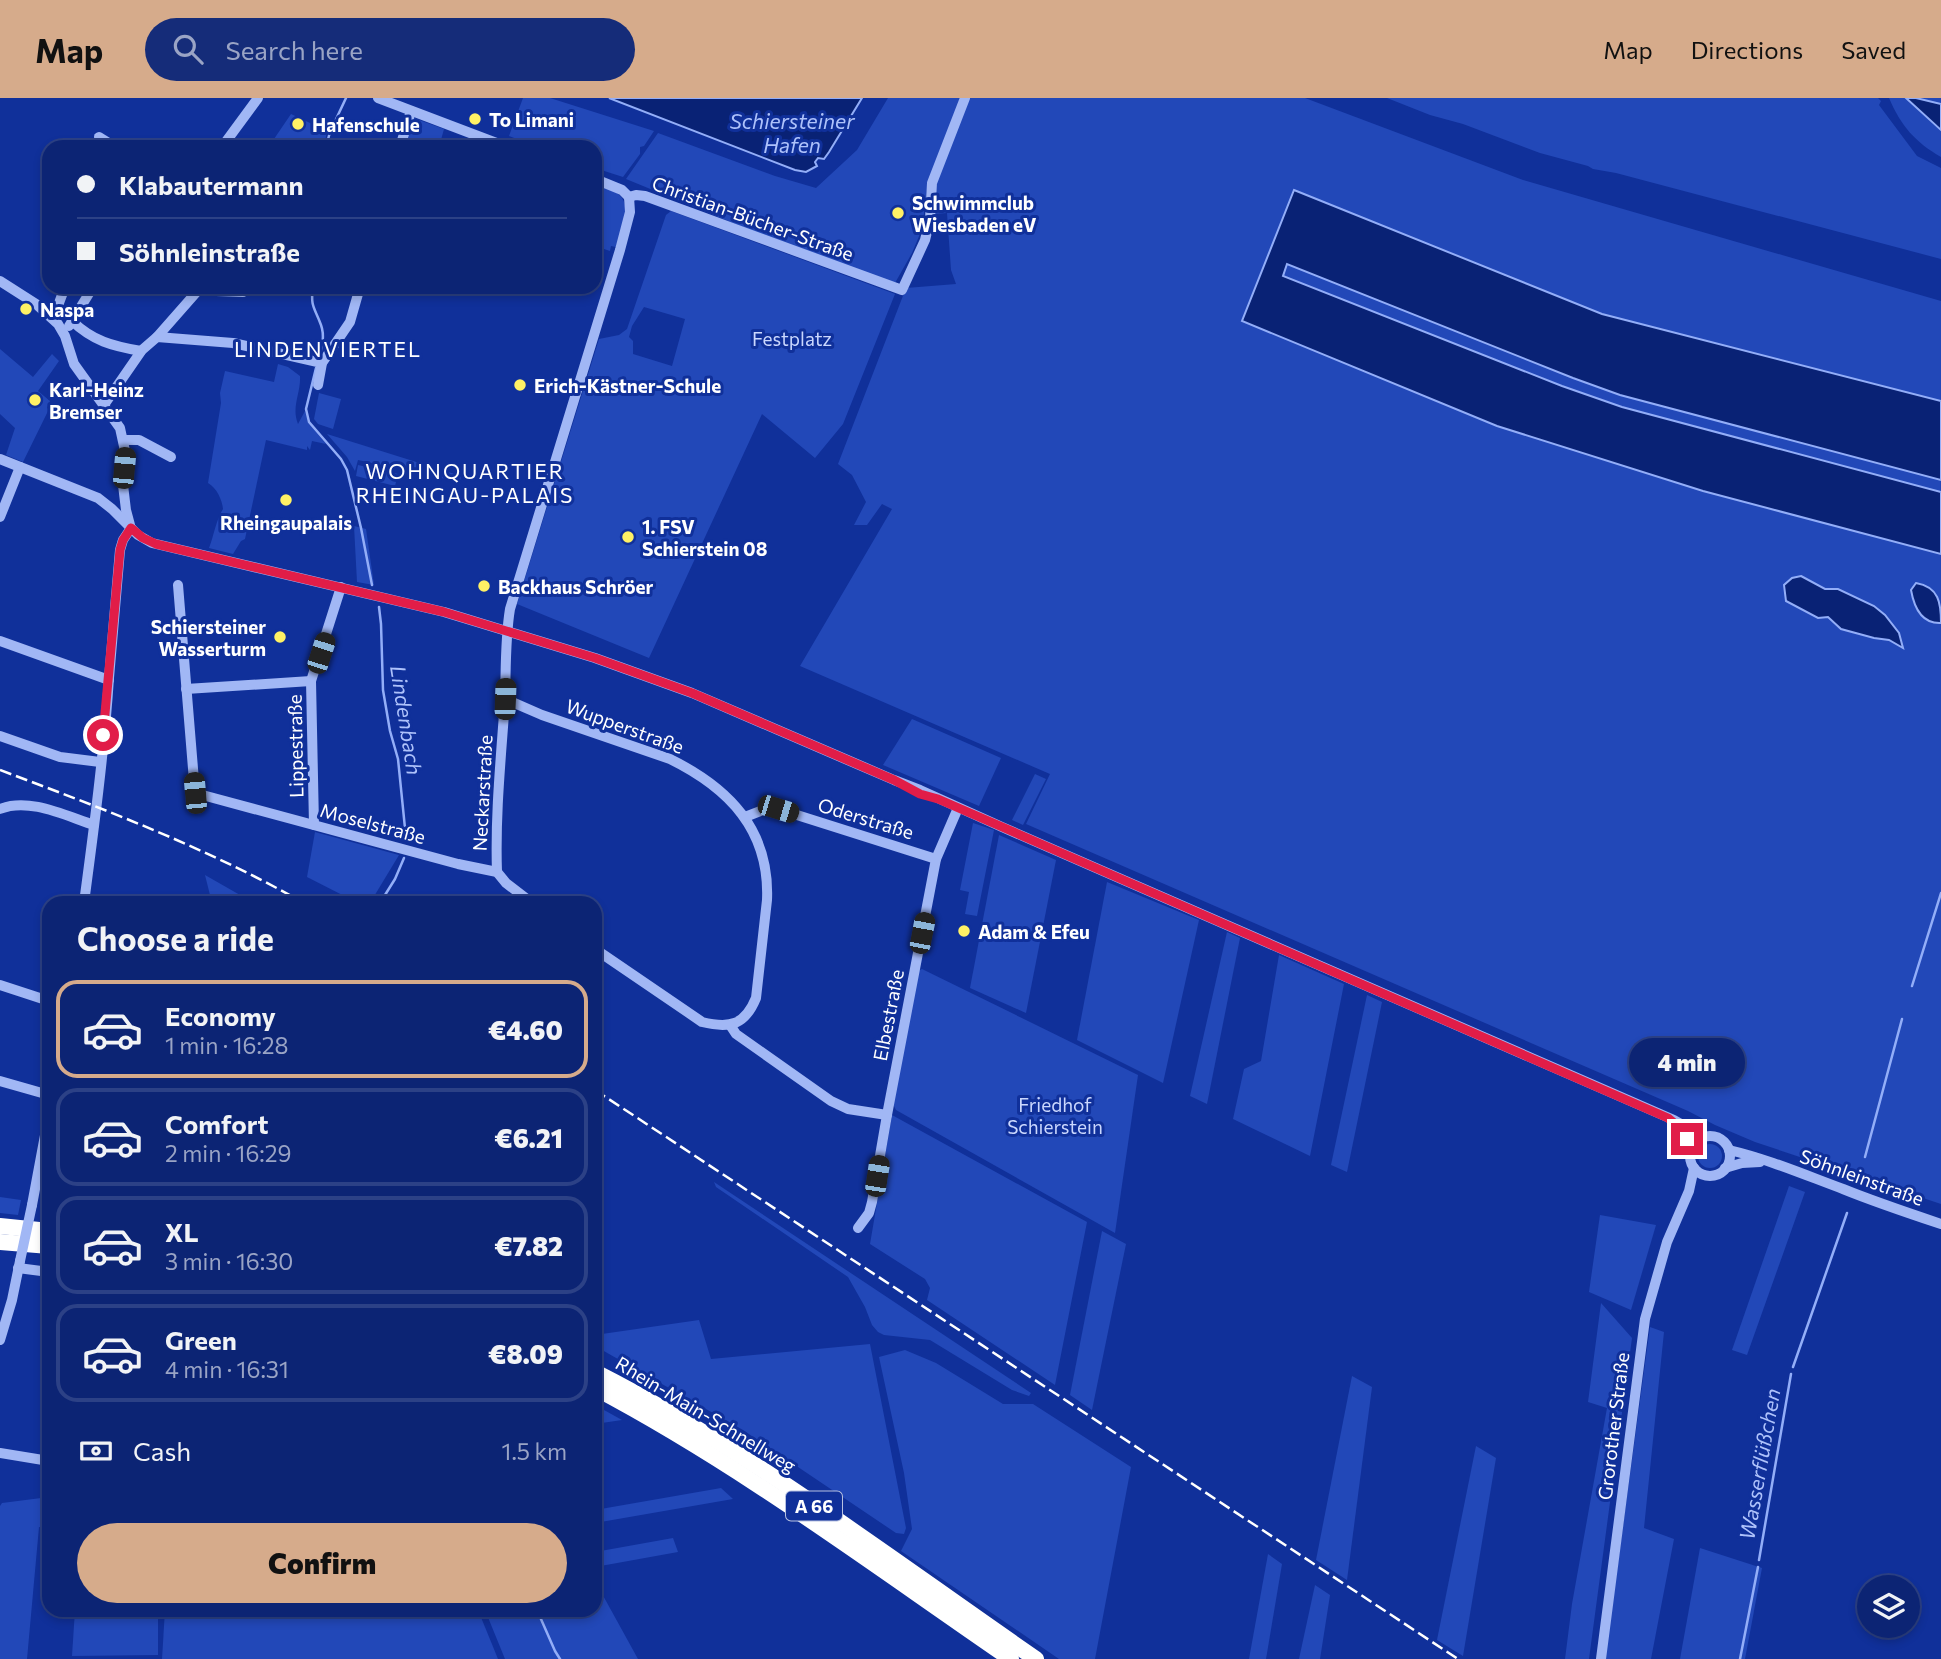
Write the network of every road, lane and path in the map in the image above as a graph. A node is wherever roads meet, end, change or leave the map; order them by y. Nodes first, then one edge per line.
1 (258, 98) edge
2 (378, 98) edge
3 (965, 98) edge
4 (410, 114) junction
5 (99, 137) dead end
6 (104, 140) edge
7 (227, 140) edge
8 (402, 140) edge
9 (486, 140) edge
10 (602, 182) edge
11 (629, 197) junction
12 (0, 281) edge
13 (62, 294) edge
14 (89, 294) edge
15 (196, 294) edge
16 (358, 294) edge
17 (51, 317) junction
18 (72, 321) junction
19 (63, 332) junction
20 (157, 337) junction
21 (141, 351) junction
22 (318, 362) junction
23 (318, 385) dead end
24 (104, 405) junction
25 (124, 440) junction
26 (171, 457) dead end
27 (0, 459) edge
28 (20, 467) junction
29 (123, 485) junction
30 (98, 498) junction
31 (0, 517) edge
32 (131, 528) junction
33 (178, 585) dead end
34 (341, 587) junction
35 (507, 630) junction
36 (0, 641) edge
37 (109, 680) junction
38 (312, 681) junction
39 (187, 689) junction
40 (505, 699) junction
41 (0, 736) edge
42 (100, 762) junction
43 (958, 808) junction
44 (0, 809) edge
45 (745, 817) junction
46 (94, 825) junction
47 (314, 825) junction
48 (936, 859) junction
49 (497, 872) junction
50 (85, 896) edge
51 (523, 896) edge
52 (602, 954) edge
53 (0, 985) edge
54 (42, 999) edge
55 (730, 1025) junction
56 (0, 1081) edge
57 (42, 1093) edge
58 (887, 1115) junction
59 (1668, 1118) junction
60 (1703, 1137) junction
61 (1691, 1149) junction
62 (1729, 1150) junction
63 (42, 1151) edge
64 (1770, 1162) junction
65 (1694, 1168) junction
66 (1726, 1168) junction
67 (1708, 1175) junction
68 (1684, 1203) junction
69 (1941, 1224) edge
70 (0, 1226) edge
71 (858, 1228) dead end
72 (42, 1230) edge
73 (0, 1242) edge
74 (42, 1245) edge
75 (19, 1265) junction
76 (42, 1270) edge
77 (0, 1340) edge
78 (602, 1376) edge
79 (602, 1392) edge
80 (0, 1452) edge
81 (42, 1460) edge
82 (1011, 1659) edge
83 (1036, 1659) edge
84 (1601, 1659) edge

1 - 7 street
2 - 4 street
3 - 11 street, Christian-Bücher-Straße
4 - 8 street
4 - 9 street
5 - 6 street
10 - 11 street, Christian-Bücher-Straße
11 - 35 street, Neckarstraße
12 - 17 street
13 - 17 street
14 - 18 street
15 - 20 street
16 - 22 street
17 - 19 street
18 - 19 street
18 - 21 street
19 - 24 street
20 - 21 street
20 - 22 street
21 - 24 street
22 - 23 street
24 - 25 street
25 - 26 street
25 - 29 street
27 - 28 street
28 - 30 street
28 - 31 street
29 - 30 street
29 - 32 street
30 - 32 street
32 - 34 street
32 - 37 street
33 - 39 street
34 - 35 street
34 - 38 street, Lippestraße
35 - 40 street, Neckarstraße
35 - 43 street
36 - 37 street
37 - 42 street
38 - 39 street
38 - 47 street, Lippestraße
39 - 47 street, Moselstraße
40 - 45 street, Wupperstraße
40 - 49 street, Neckarstraße
41 - 42 street
42 - 46 street
43 - 48 street, Elbestraße
43 - 59 street
44 - 46 street
45 - 48 street, Oderstraße
45 - 55 street, Wupperstraße
46 - 50 street
47 - 49 street, Moselstraße
48 - 58 street, Elbestraße
49 - 51 street
52 - 55 street
53 - 54 street
55 - 58 street
56 - 57 street
58 - 71 street, Elbestraße
59 - 60 street
59 - 61 street
60 - 61 street
60 - 62 street
61 - 65 street
62 - 64 street, Söhnleinstraße
62 - 66 street
63 - 75 street, bridge
64 - 66 street, Söhnleinstraße
64 - 69 street, Söhnleinstraße
65 - 67 street
65 - 68 street, Grorother Straße
66 - 67 street
67 - 68 street, Grorother Straße
68 - 84 street, Grorother Straße
70 - 72 highway
73 - 74 highway
75 - 76 street
75 - 77 street
78 - 83 highway, Rhein-Main-Schnellweg / A 66
79 - 82 highway, Rhein-Main-Schnellweg / A 66
80 - 81 street

